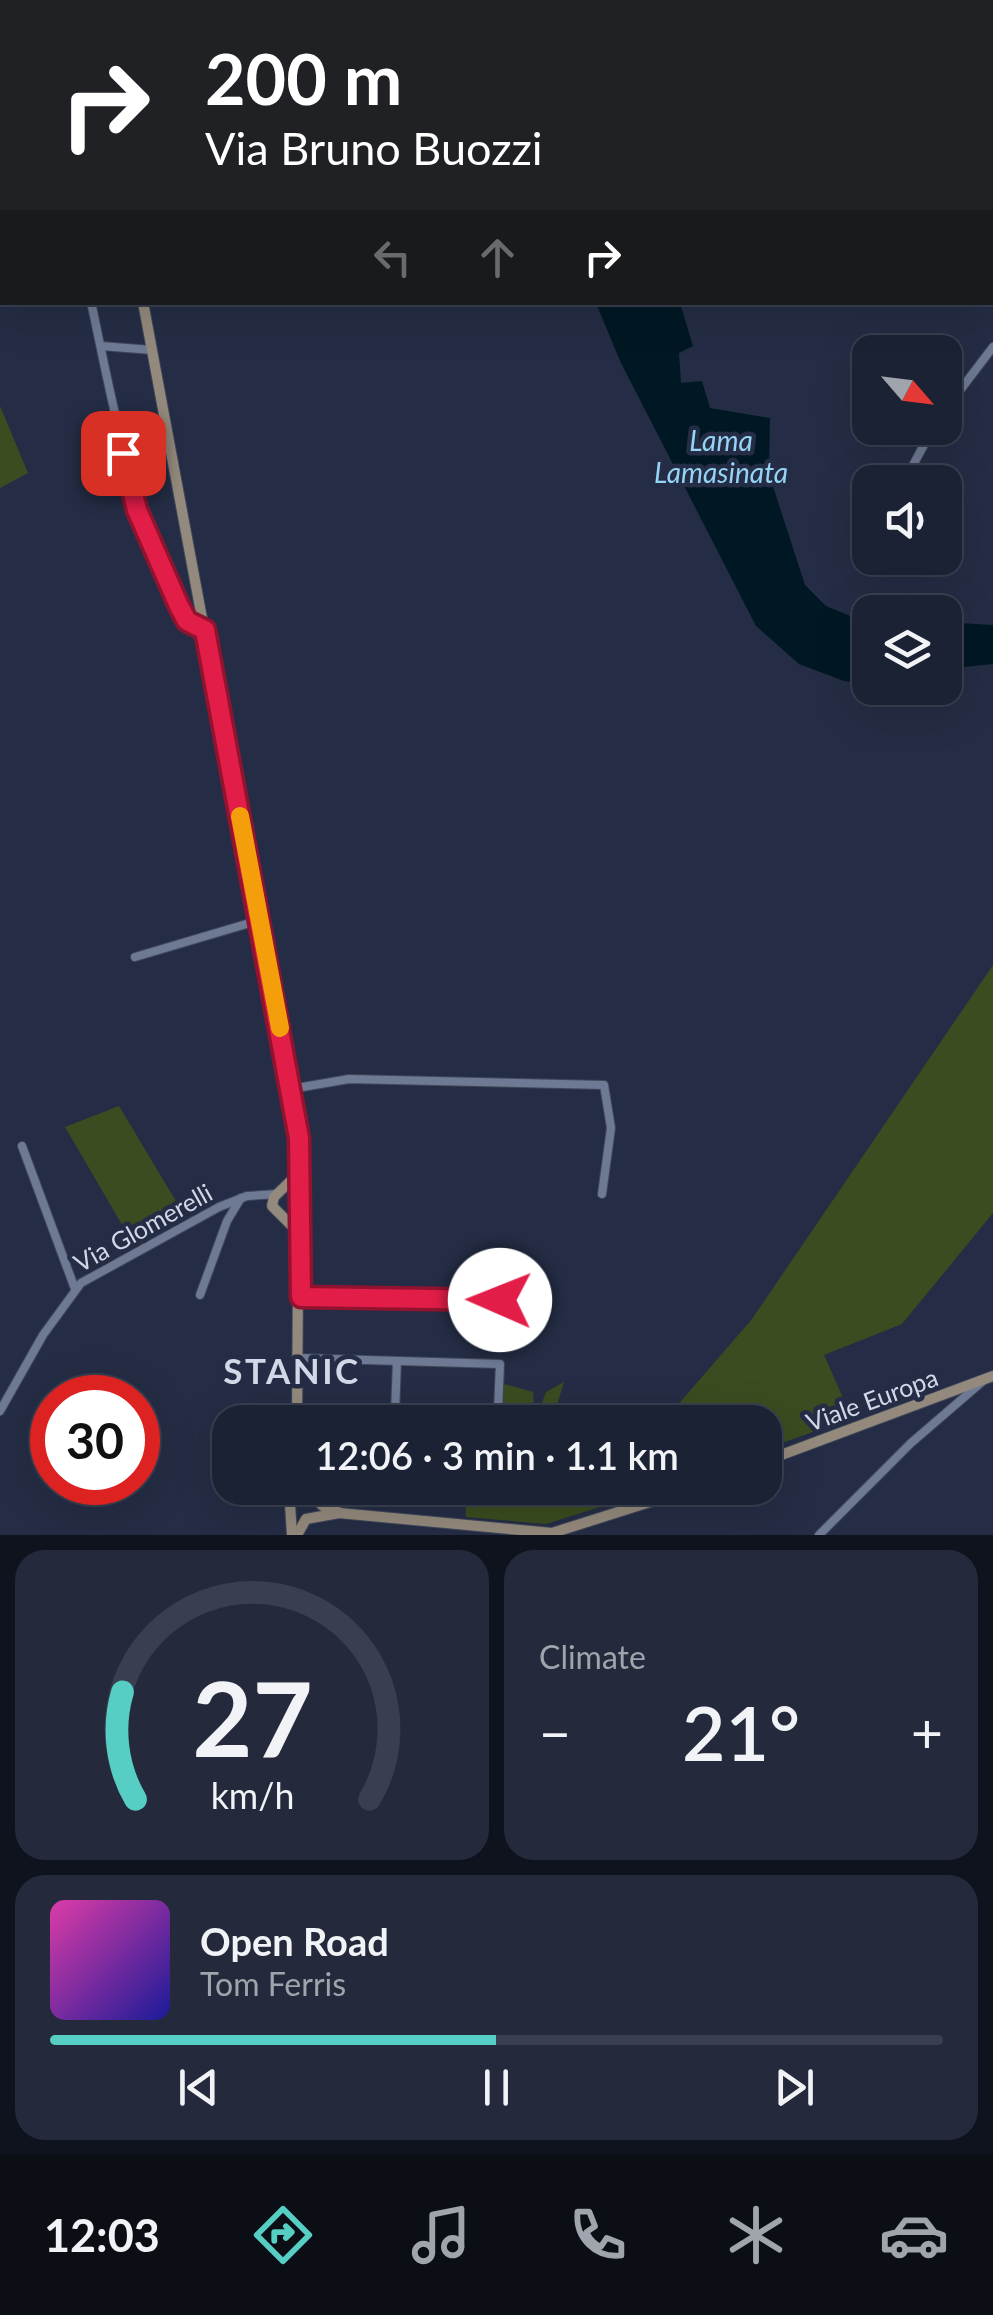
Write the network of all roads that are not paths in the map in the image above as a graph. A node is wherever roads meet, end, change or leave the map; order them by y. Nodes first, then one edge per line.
1 (92, 305) edge
2 (144, 305) edge
3 (101, 346) junction
4 (993, 347) edge
5 (152, 350) junction
6 (962, 388) edge
7 (205, 630) junction
8 (260, 920) junction
9 (135, 957) dead end
10 (290, 1089) junction
11 (22, 1146) dead end
12 (300, 1171) junction
13 (281, 1192) junction
14 (602, 1194) dead end
15 (253, 1195) junction
16 (241, 1198) junction
17 (300, 1205) junction
18 (272, 1206) junction
19 (219, 1207) junction
20 (284, 1219) junction
21 (227, 1221) junction
22 (300, 1235) junction
23 (74, 1289) junction
24 (200, 1295) dead end
25 (301, 1297) junction
26 (500, 1300) dead end
27 (299, 1358) junction
28 (397, 1361) junction
29 (989, 1378) edge
30 (297, 1405) edge
31 (395, 1405) edge
32 (497, 1405) edge
33 (0, 1411) edge
34 (782, 1456) edge
35 (291, 1505) edge
36 (312, 1505) edge
37 (326, 1505) edge
38 (644, 1505) edge
39 (291, 1512) junction
40 (339, 1513) junction
41 (308, 1518) junction
42 (294, 1535) edge
43 (819, 1535) edge

1 - 3 street
2 - 5 main road
3 - 5 street
3 - 7 street
4 - 6 street
5 - 7 main road
7 - 8 main road
8 - 9 street
8 - 10 main road
10 - 12 main road
10 - 14 street
11 - 23 street
12 - 13 main road
12 - 17 main road
13 - 15 street, Via Glomerelli
13 - 17 main road
13 - 18 main road
15 - 16 street, Via Glomerelli
15 - 18 street, Via Glomerelli
16 - 19 street, Via Glomerelli
16 - 21 street
17 - 20 main road
17 - 22 main road
18 - 20 main road
19 - 21 street
19 - 23 street, Via Glomerelli
20 - 22 main road
21 - 24 street
22 - 25 main road
23 - 33 street, Via Glomerelli
25 - 26 street
25 - 27 main road
27 - 28 street
27 - 30 main road
28 - 31 street
28 - 32 street
29 - 34 main road, Viale Europa
29 - 43 street
35 - 39 main road
36 - 41 main road
37 - 40 main road
38 - 40 main road
39 - 41 main road
39 - 42 main road
40 - 41 main road
41 - 42 main road

